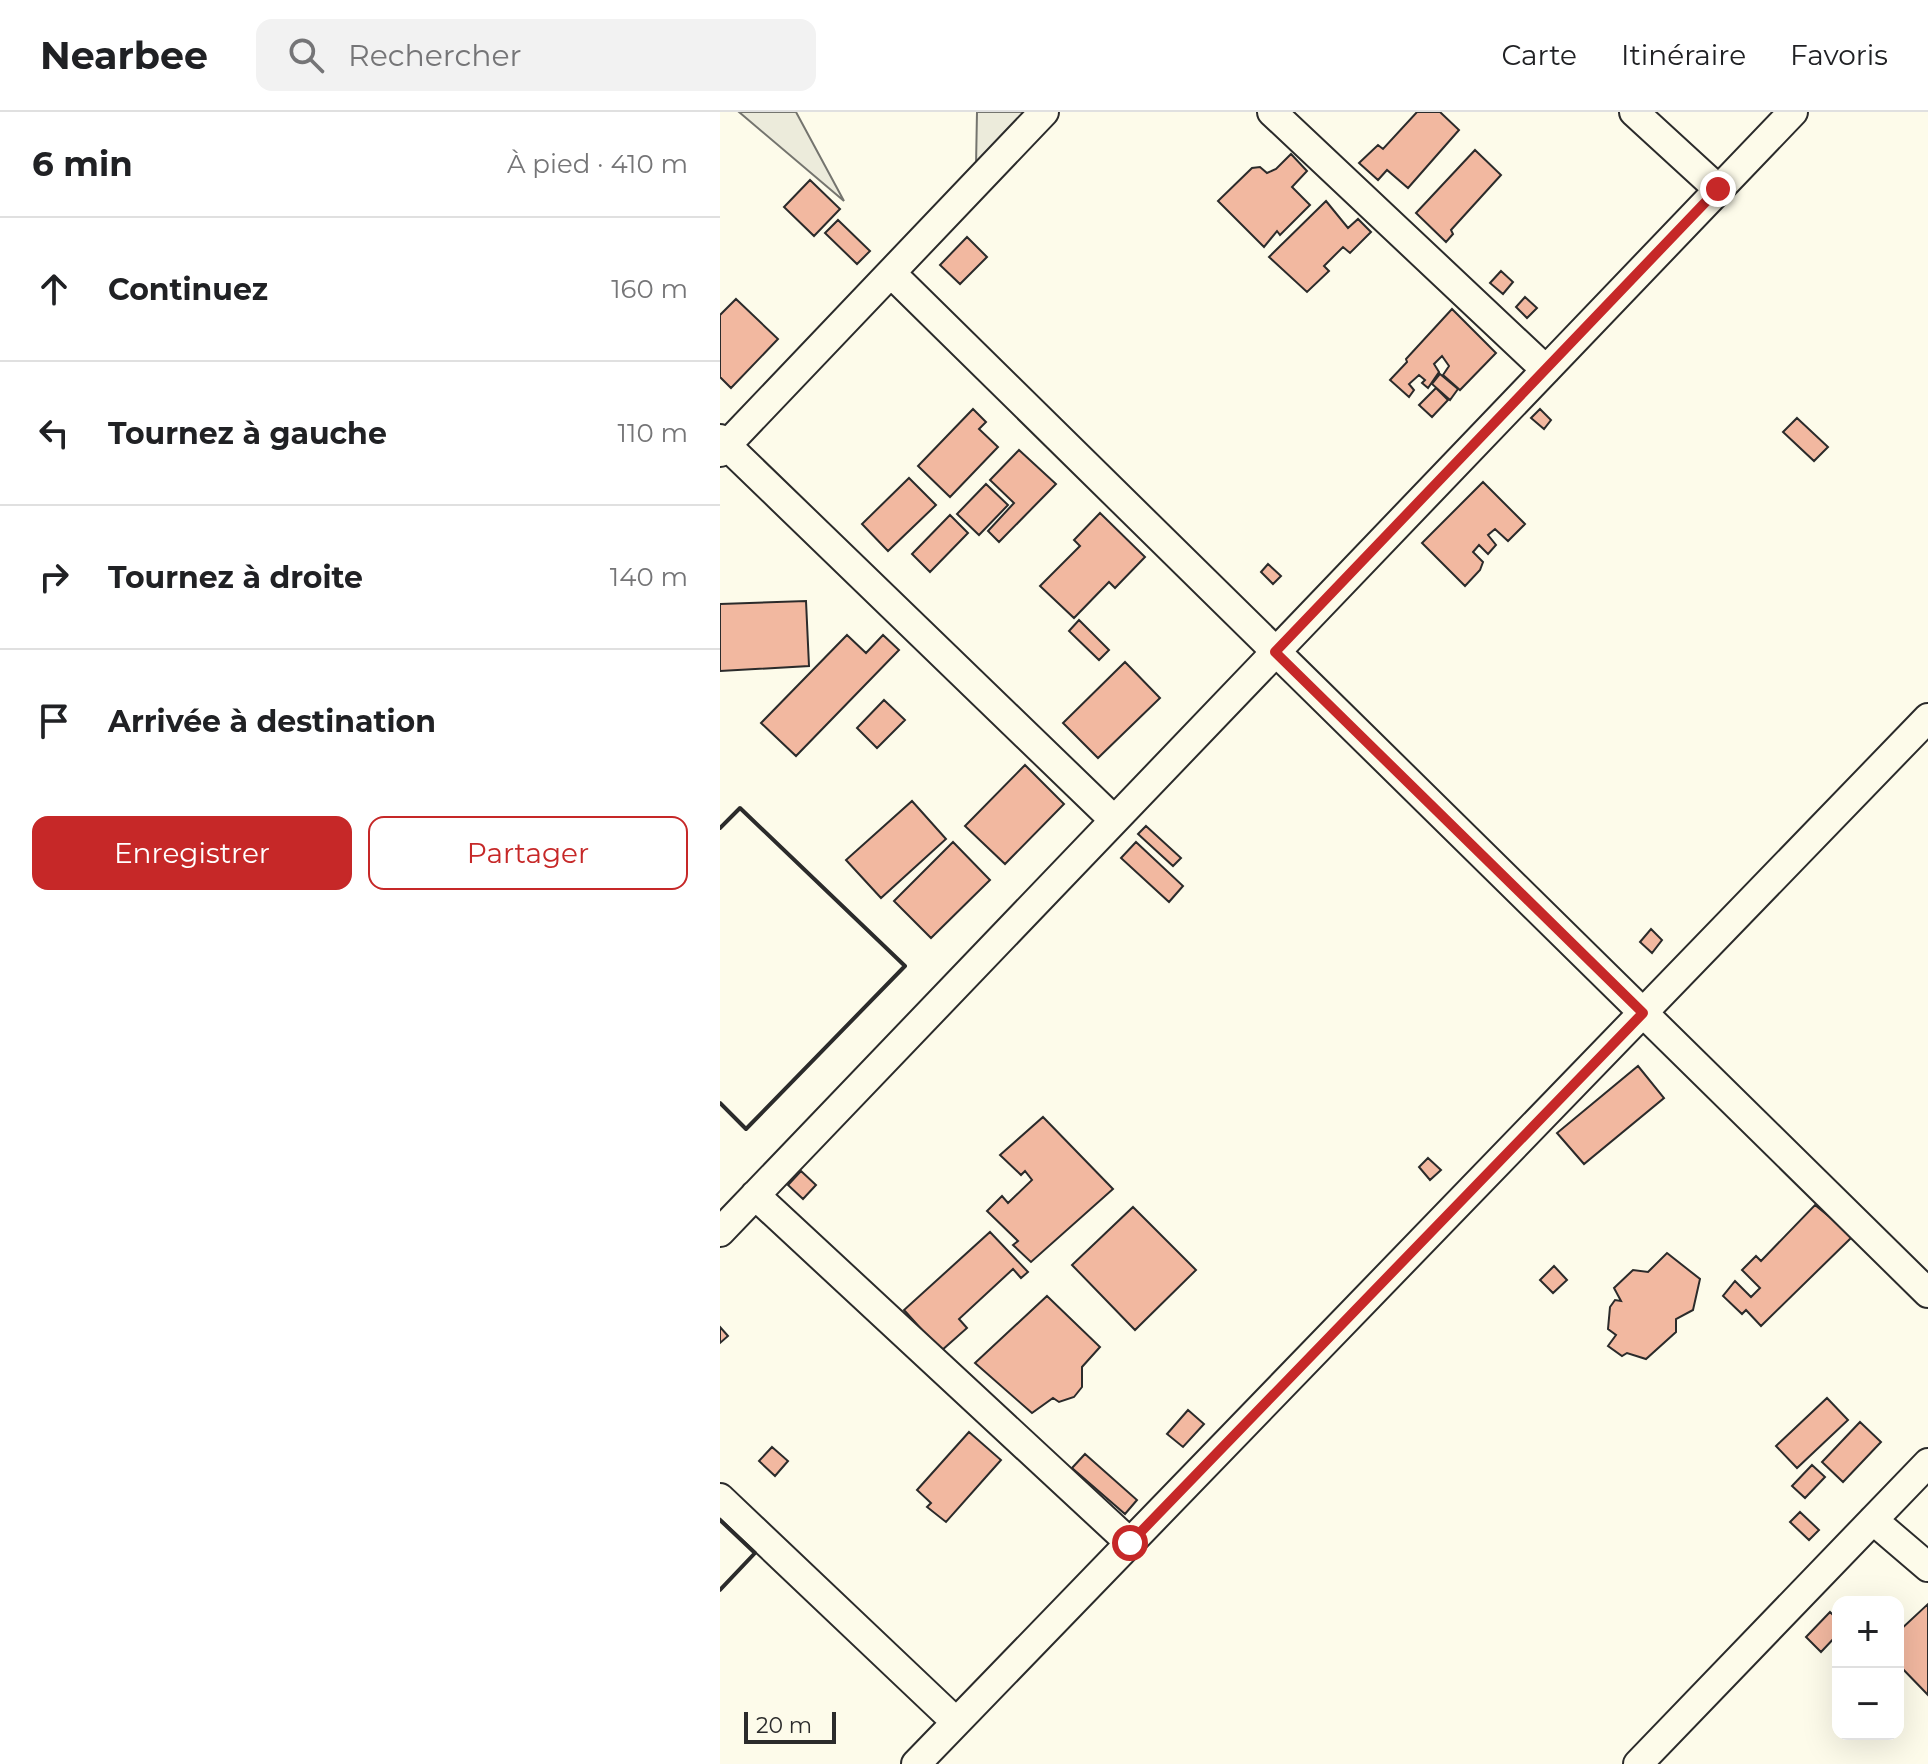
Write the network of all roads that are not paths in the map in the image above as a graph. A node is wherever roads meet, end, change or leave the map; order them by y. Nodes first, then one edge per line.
1 (1044, 112) edge
2 (1272, 112) edge
3 (1634, 112) edge
4 (1793, 112) edge
5 (1718, 189) junction
6 (891, 273) junction
7 (1546, 370) junction
8 (722, 445) edge
9 (1275, 652) junction
10 (1928, 718) edge
11 (1114, 820) junction
12 (1643, 1013) junction
13 (755, 1195) junction
14 (720, 1232) edge
15 (1928, 1293) edge
16 (1928, 1463) edge
17 (720, 1498) edge
18 (1873, 1520) junction
19 (1130, 1543) junction
20 (1928, 1567) edge
21 (956, 1722) junction
22 (916, 1764) edge
23 (1638, 1764) edge

1 - 6 street
2 - 7 street
3 - 5 street
4 - 5 street
5 - 7 street
6 - 8 street
6 - 9 street
7 - 9 street
8 - 11 street
9 - 11 street
9 - 12 street
10 - 12 street
11 - 13 street
12 - 15 street
12 - 19 street
13 - 14 street
13 - 19 street
16 - 18 street
17 - 21 street
18 - 20 street
18 - 23 street
19 - 21 street
21 - 22 street

